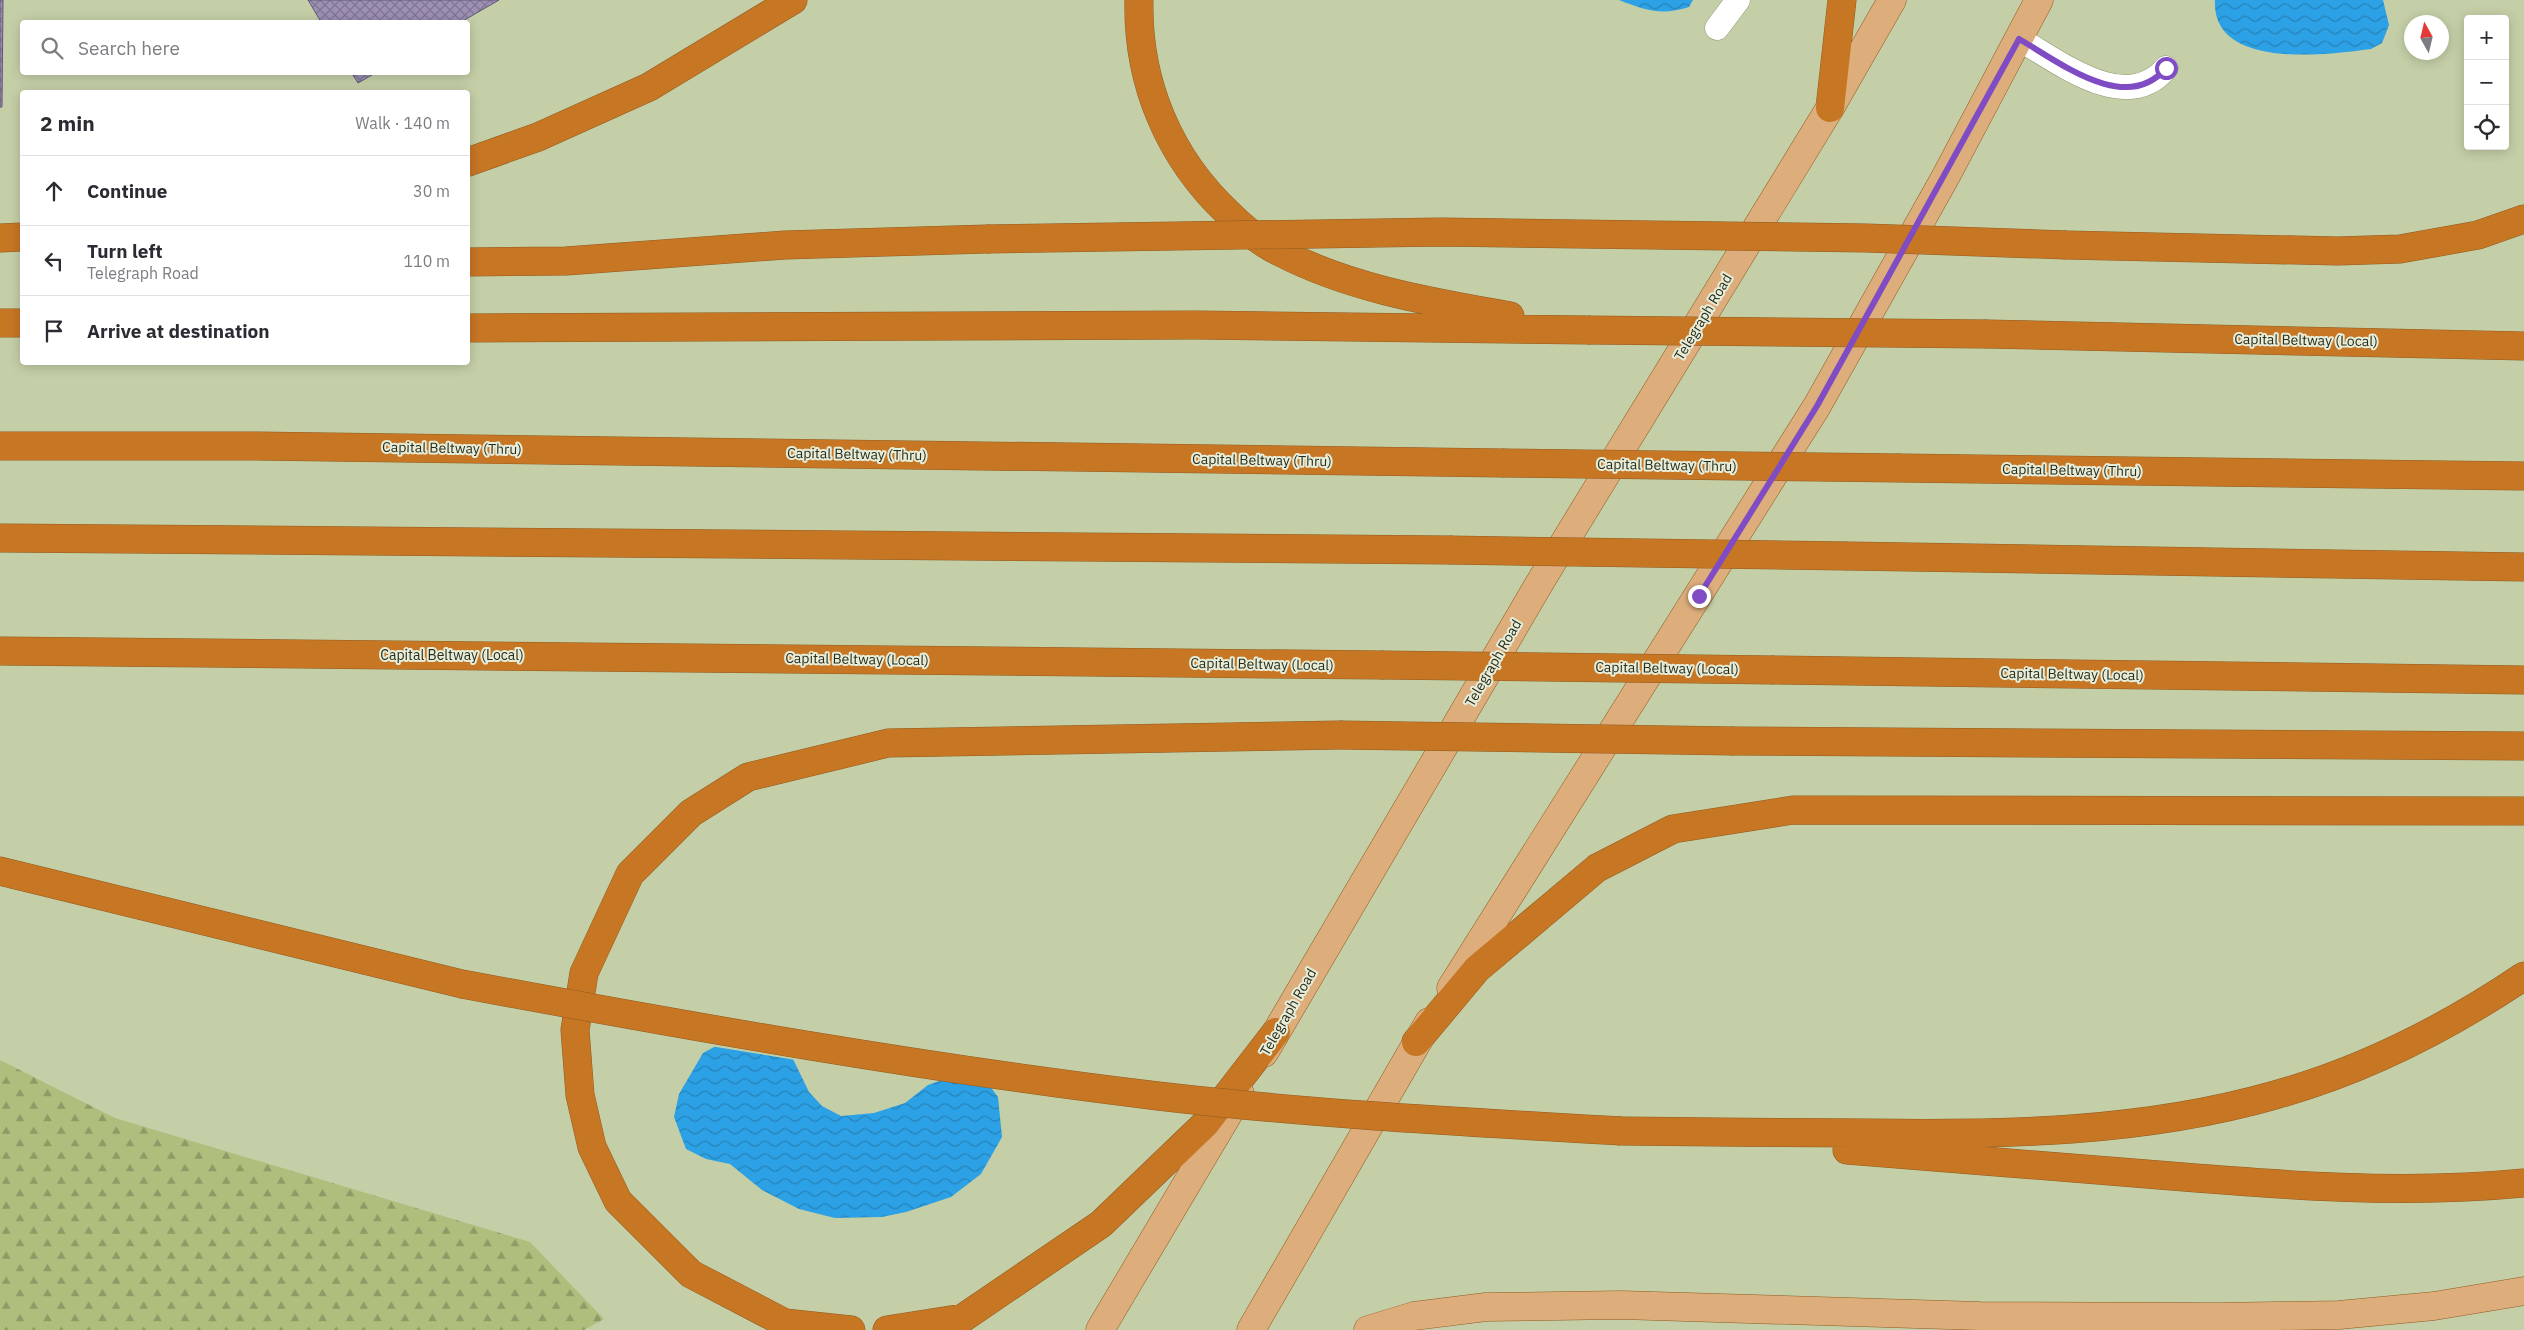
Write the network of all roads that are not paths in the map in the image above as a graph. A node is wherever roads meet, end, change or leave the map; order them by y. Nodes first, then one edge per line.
1 (794, 0) edge
2 (1139, 0) edge
3 (1738, 0) edge
4 (1842, 0) edge
5 (1892, 0) edge
6 (2039, 0) edge
7 (1717, 28) dead end
8 (2019, 39) junction
9 (2166, 68) dead end
10 (1830, 108) junction
11 (470, 161) edge
12 (2524, 218) edge
13 (470, 262) edge
14 (0, 323) edge
15 (20, 323) edge
16 (470, 328) edge
17 (1588, 330) junction
18 (2524, 346) edge
19 (0, 446) edge
20 (2524, 476) edge
21 (0, 538) edge
22 (2524, 568) edge
23 (0, 651) edge
24 (2524, 680) edge
25 (2524, 746) edge
26 (2524, 811) edge
27 (0, 871) edge
28 (2524, 976) edge
29 (1276, 1032) junction
30 (1416, 1042) junction
31 (1621, 1131) junction
32 (2524, 1183) edge
33 (2524, 1291) edge
34 (851, 1330) edge
35 (887, 1330) edge
36 (1100, 1330) edge
37 (1251, 1330) edge
38 (1368, 1330) edge

1 - 11 highway
2 - 17 highway
3 - 7 lane
4 - 10 highway
5 - 10 main road, Telegraph Road
6 - 8 main road
8 - 9 lane
8 - 30 main road
10 - 29 main road, Telegraph Road
12 - 13 highway, bridge
14 - 15 highway
16 - 17 highway, Capital Beltway (Local)
17 - 18 highway, Capital Beltway (Local), bridge
19 - 20 highway, Capital Beltway (Thru), bridge
21 - 22 highway, bridge
23 - 24 highway, Capital Beltway (Local), bridge
25 - 34 highway, bridge
26 - 30 highway
27 - 31 highway, bridge
28 - 31 highway
29 - 35 highway
29 - 36 main road, Telegraph Road
30 - 37 main road
31 - 32 highway
33 - 38 main road

